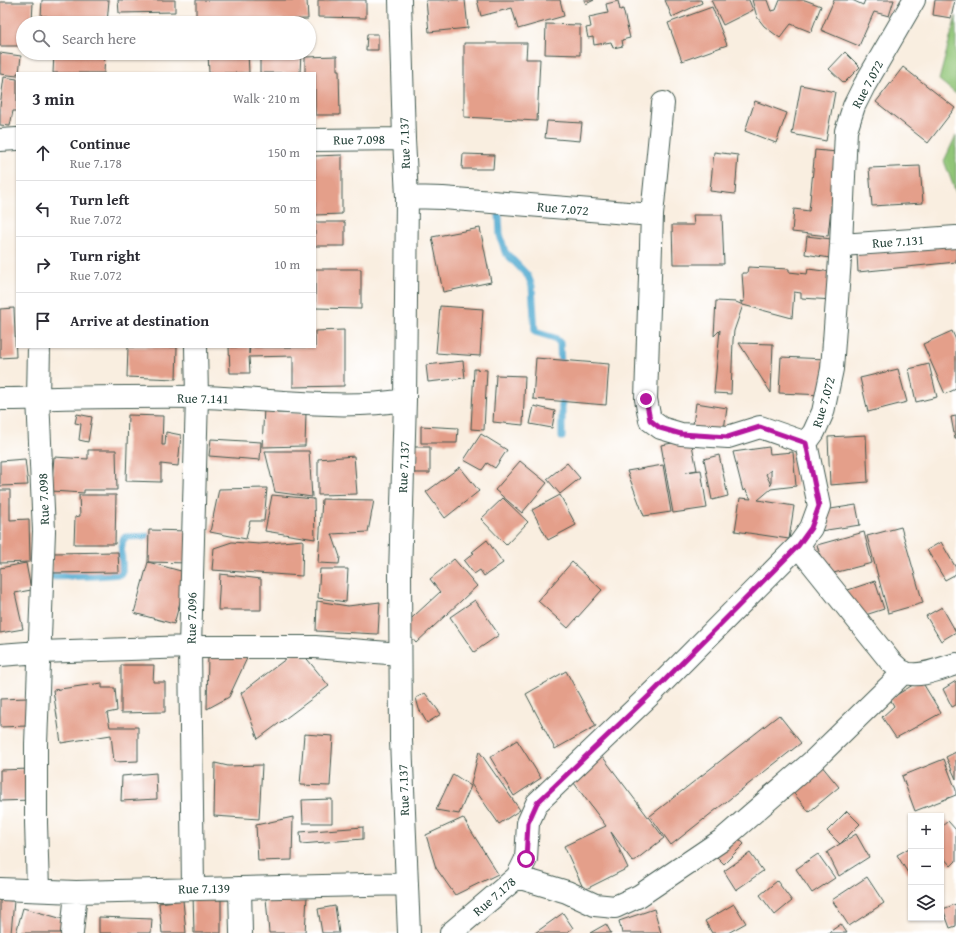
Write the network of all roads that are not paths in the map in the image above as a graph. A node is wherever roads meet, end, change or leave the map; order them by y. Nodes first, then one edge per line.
1 (400, 0) edge
2 (914, 0) edge
3 (663, 103) dead end
4 (16, 139) edge
5 (404, 139) junction
6 (0, 140) edge
7 (316, 140) edge
8 (407, 197) junction
9 (652, 215) junction
10 (956, 237) edge
11 (841, 245) junction
12 (38, 348) edge
13 (196, 348) edge
14 (197, 397) junction
15 (38, 398) junction
16 (0, 399) edge
17 (405, 400) junction
18 (806, 443) junction
19 (798, 546) junction
20 (190, 647) junction
21 (40, 652) junction
22 (400, 654) junction
23 (0, 655) edge
24 (956, 664) edge
25 (904, 672) junction
26 (517, 877) junction
27 (407, 884) junction
28 (240, 888) junction
29 (0, 889) edge
30 (193, 889) junction
31 (38, 890) junction
32 (76, 892) junction
33 (72, 933) edge
34 (241, 933) edge
35 (410, 933) edge
36 (451, 933) edge

1 - 5 street, Rue 7.137
2 - 11 street, Rue 7.072
3 - 9 street
4 - 6 street
5 - 7 street, Rue 7.098
5 - 8 street, Rue 7.137
8 - 9 street, Rue 7.072
8 - 17 street, Rue 7.137
9 - 18 street, Rue 7.072
10 - 11 street, Rue 7.131
11 - 18 street, Rue 7.072
12 - 15 street, Rue 7.098
13 - 14 street, Rue 7.096
14 - 15 street, Rue 7.141
14 - 17 street, Rue 7.141
14 - 20 street, Rue 7.096
15 - 16 street, Rue 7.141
15 - 21 street, Rue 7.098
17 - 22 street, Rue 7.137
18 - 19 street, Rue 7.178
19 - 25 street
19 - 26 street, Rue 7.178
20 - 21 street
20 - 22 street
20 - 30 street, Rue 7.096
21 - 23 street
21 - 31 street, Rue 7.098
22 - 27 street, Rue 7.137
24 - 25 street
25 - 26 street
26 - 36 street, Rue 7.178
27 - 28 street, Rue 7.139
27 - 35 street, Rue 7.137
28 - 30 street, Rue 7.139
28 - 34 street
29 - 31 street, Rue 7.139
30 - 32 street, Rue 7.139
31 - 32 street, Rue 7.139
32 - 33 street

